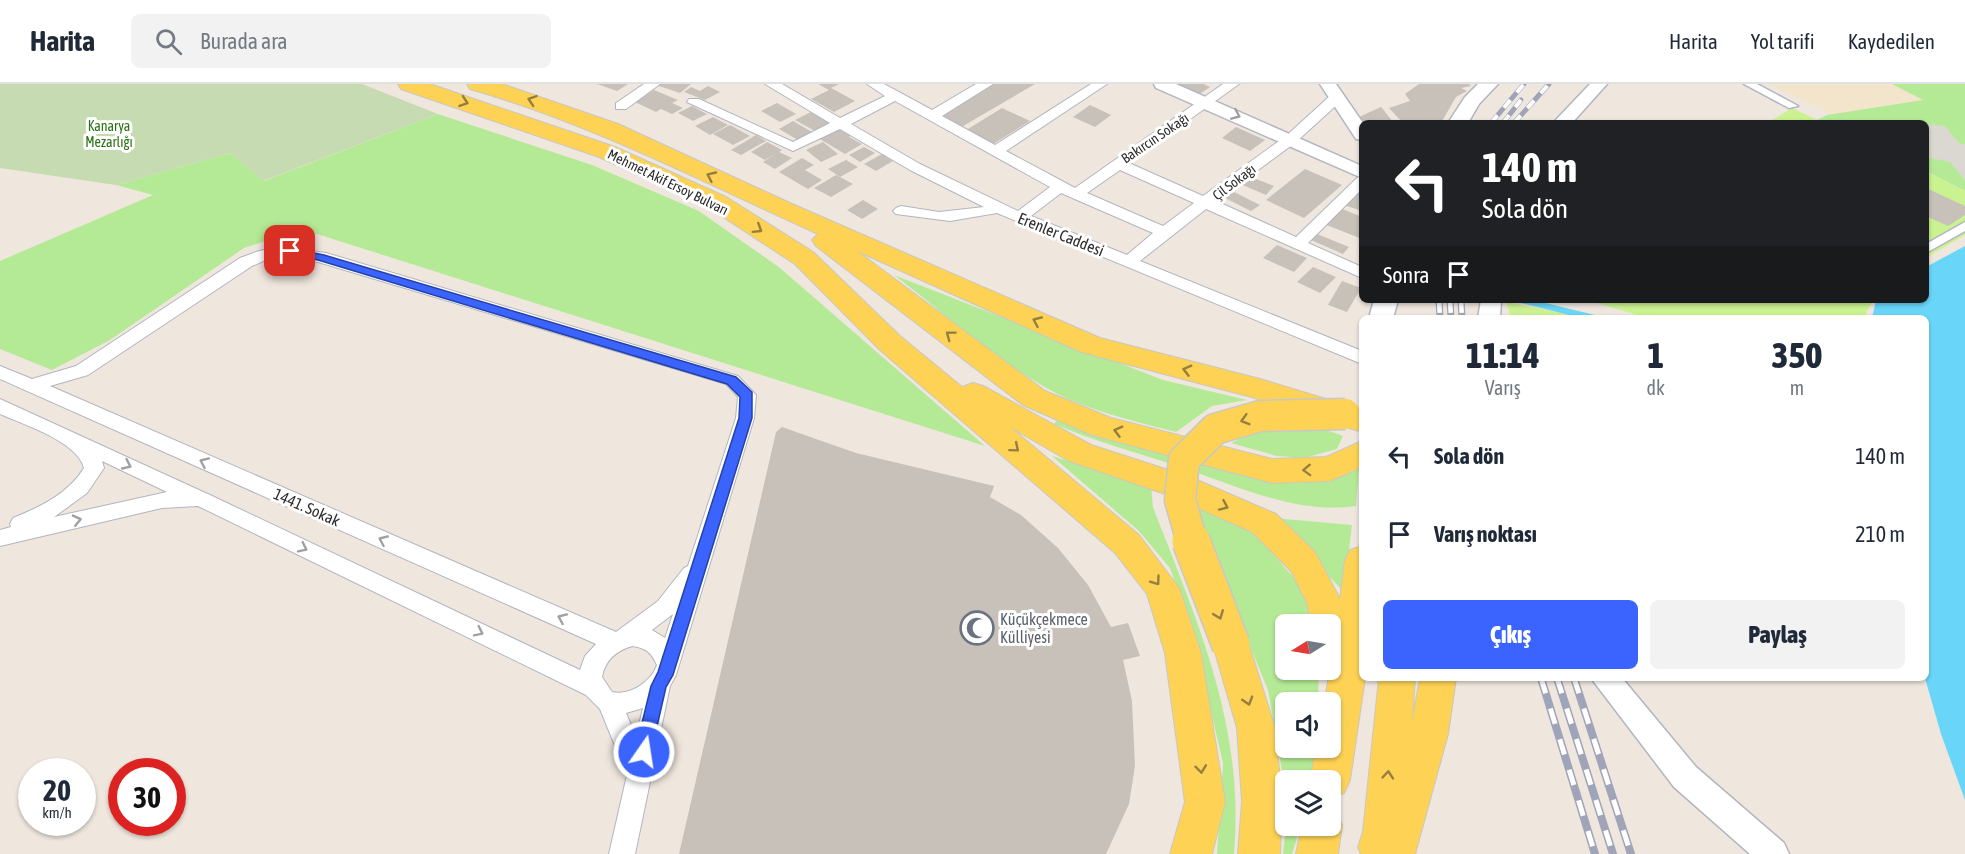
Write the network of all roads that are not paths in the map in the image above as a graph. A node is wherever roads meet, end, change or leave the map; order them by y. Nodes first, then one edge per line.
1 (409, 84) edge
2 (478, 84) edge
3 (653, 84) edge
4 (772, 84) edge
5 (874, 84) edge
6 (986, 84) edge
7 (1100, 84) edge
8 (1162, 84) edge
9 (1232, 84) edge
10 (1489, 84) edge
11 (1599, 84) edge
12 (1749, 84) edge
13 (1332, 91) edge
14 (895, 96) junction
15 (694, 102) dead end
16 (1208, 103) junction
17 (621, 106) dead end
18 (1793, 106) dead end
19 (930, 117) junction
20 (1460, 120) edge
21 (1565, 120) edge
22 (842, 123) junction
23 (1359, 131) edge
24 (1291, 139) junction
25 (995, 153) junction
26 (1117, 163) junction
27 (1359, 172) edge
28 (1359, 184) edge
29 (1060, 187) junction
30 (1077, 193) junction
31 (1206, 203) junction
32 (998, 208) junction
33 (783, 209) junction
34 (901, 211) dead end
35 (1020, 217) junction
36 (1965, 226) edge
37 (1164, 232) junction
38 (1297, 244) junction
39 (1929, 247) edge
40 (1129, 262) junction
41 (1359, 272) edge
42 (890, 343) junction
43 (1359, 357) edge
44 (82, 371) junction
45 (0, 372) edge
46 (29, 386) junction
47 (66, 402) junction
48 (0, 406) edge
49 (1353, 418) edge
50 (36, 423) junction
51 (78, 442) junction
52 (1359, 454) edge
53 (205, 501) junction
54 (0, 531) edge
55 (0, 538) edge
56 (700, 562) junction
57 (1359, 583) edge
58 (1327, 614) edge
59 (621, 639) junction
60 (668, 664) junction
61 (1340, 680) edge
62 (1396, 681) edge
63 (1437, 681) edge
64 (1607, 681) edge
65 (659, 686) junction
66 (601, 694) junction
67 (1344, 698) junction
68 (1332, 770) edge
69 (639, 774) junction
70 (1320, 836) edge
71 (622, 854) edge
72 (1191, 854) edge
73 (1259, 854) edge
74 (1317, 854) edge
75 (1377, 854) edge
76 (1394, 854) edge
77 (1773, 854) edge

1 -> 42 main road, Mehmet Akif Ersoy Bulvarı
33 -> 2 main road, Mehmet Akif Ersoy Bulvarı
3 - 17 street
4 - 22 street, Erenler Caddesi
5 - 14 street
6 - 19 street
7 - 25 street
8 - 16 street
9 - 16 street, Bakırcın Sokağı
10 - 20 main road
11 - 21 street
12 - 18 street
13 - 23 street
13 - 24 street, Çil Sokağı
14 - 19 street
14 - 22 street
15 - 22 street
16 -> 24 street
16 - 26 street, Bakırcın Sokağı
19 - 25 street
22 - 32 street, Erenler Caddesi
24 - 27 street
24 - 31 street, Çil Sokağı
25 - 29 street
26 - 30 street, Bakırcın Sokağı
26 - 31 street
28 - 38 street
29 - 30 street
29 - 35 street
30 - 37 street
31 - 37 street, Çil Sokağı
31 - 38 street
32 - 34 street
32 - 35 street, Erenler Caddesi
49 -> 33 main road
52 -> 33 main road
35 - 40 street, Erenler Caddesi
36 - 39 street
37 - 40 street, Çil Sokağı
38 - 41 street
40 - 43 street, Erenler Caddesi
42 -> 58 main road
42 -> 72 main road
44 - 46 street
44 - 47 street
44 - 56 street
45 - 46 street, 1441. Sokak
46 - 47 street, 1441. Sokak
47 - 50 street
59 -> 47 street, 1441. Sokak
48 - 50 street
49 -> 73 main road, bridge
50 - 51 street
51 -> 53 street
51 - 54 street
55 -> 53 street
53 -> 66 street
56 - 59 street
56 - 60 street
57 - 67 main road
59 - 60 street
59 - 66 street
60 - 65 street
61 - 67 main road
75 -> 62 main road
63 - 76 main road
64 - 77 street
65 - 66 street
65 - 69 street
66 - 69 street
67 - 68 main road
69 - 71 street
70 - 74 main road

